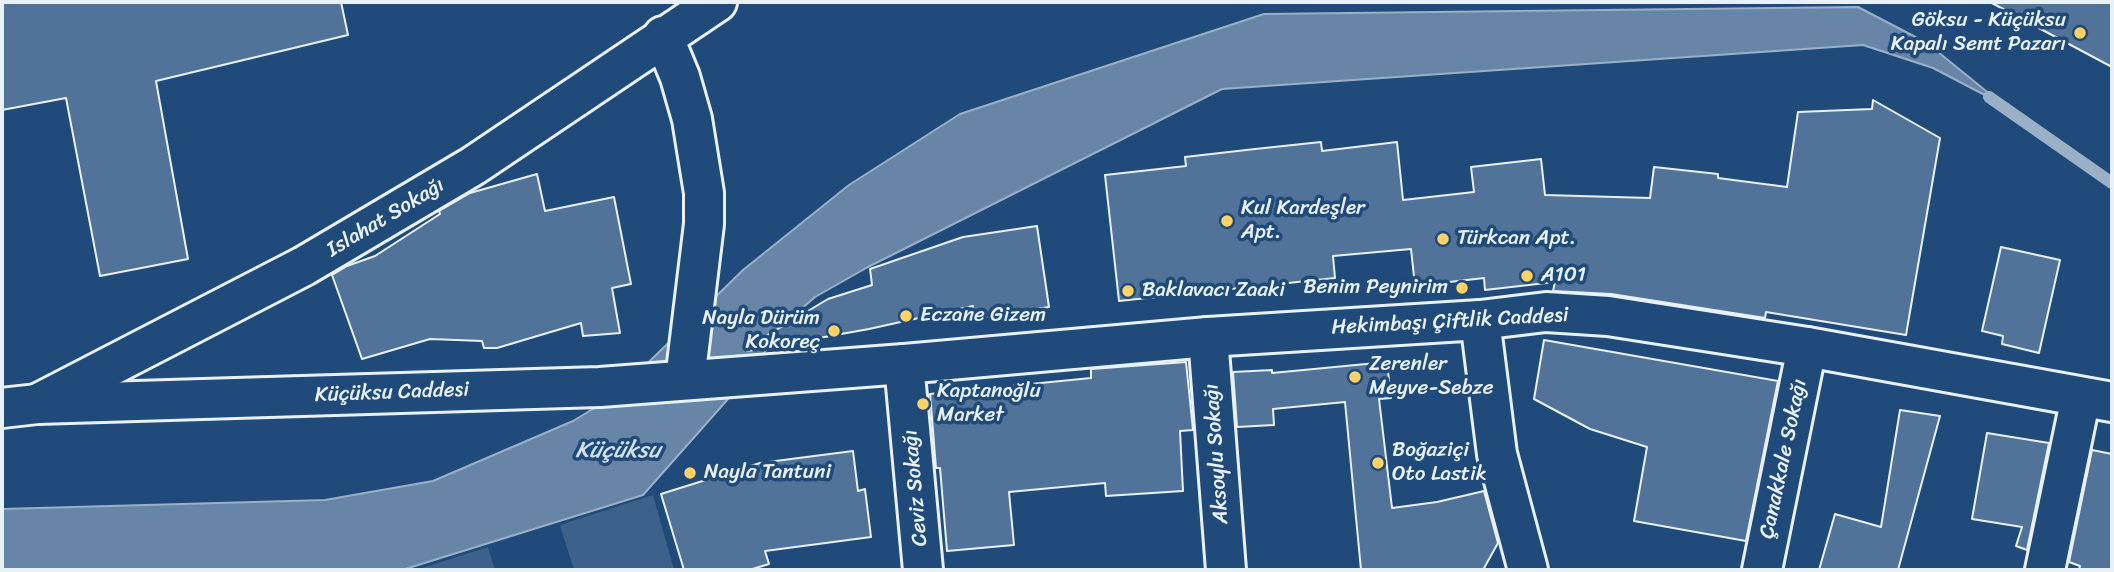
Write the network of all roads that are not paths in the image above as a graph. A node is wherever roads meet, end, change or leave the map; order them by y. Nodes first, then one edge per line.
1 (717, 2) edge
2 (663, 36) junction
3 (1480, 320) junction
4 (1208, 337) junction
5 (1807, 347) junction
6 (904, 364) junction
7 (782, 373) joint
8 (685, 380) junction
9 (2097, 400) edge
10 (19, 406) edge
11 (923, 570) edge
12 (1226, 570) edge
13 (1528, 570) edge
14 (1762, 570) edge
15 (2045, 570) edge

1 - 2 street, Islahat Sokağı
2 - 8 street
2 - 10 street, Islahat Sokağı
3 - 4 street, Hekimbaşı Çiftlik Caddesi
3 - 5 street, Hekimbaşı Çiftlik Caddesi
3 - 13 street
4 - 6 street, Hekimbaşı Çiftlik Caddesi
4 - 12 street, Aksoylu Sokağı
5 - 9 street, Hekimbaşı Çiftlik Caddesi
5 - 14 street, Çanakkale Sokağı
6 - 7 street, Hekimbaşı Çiftlik Caddesi
6 - 11 street, Ceviz Sokağı
7 - 8 street, Küçüksu Caddesi
8 - 10 street, Küçüksu Caddesi
9 - 15 street

